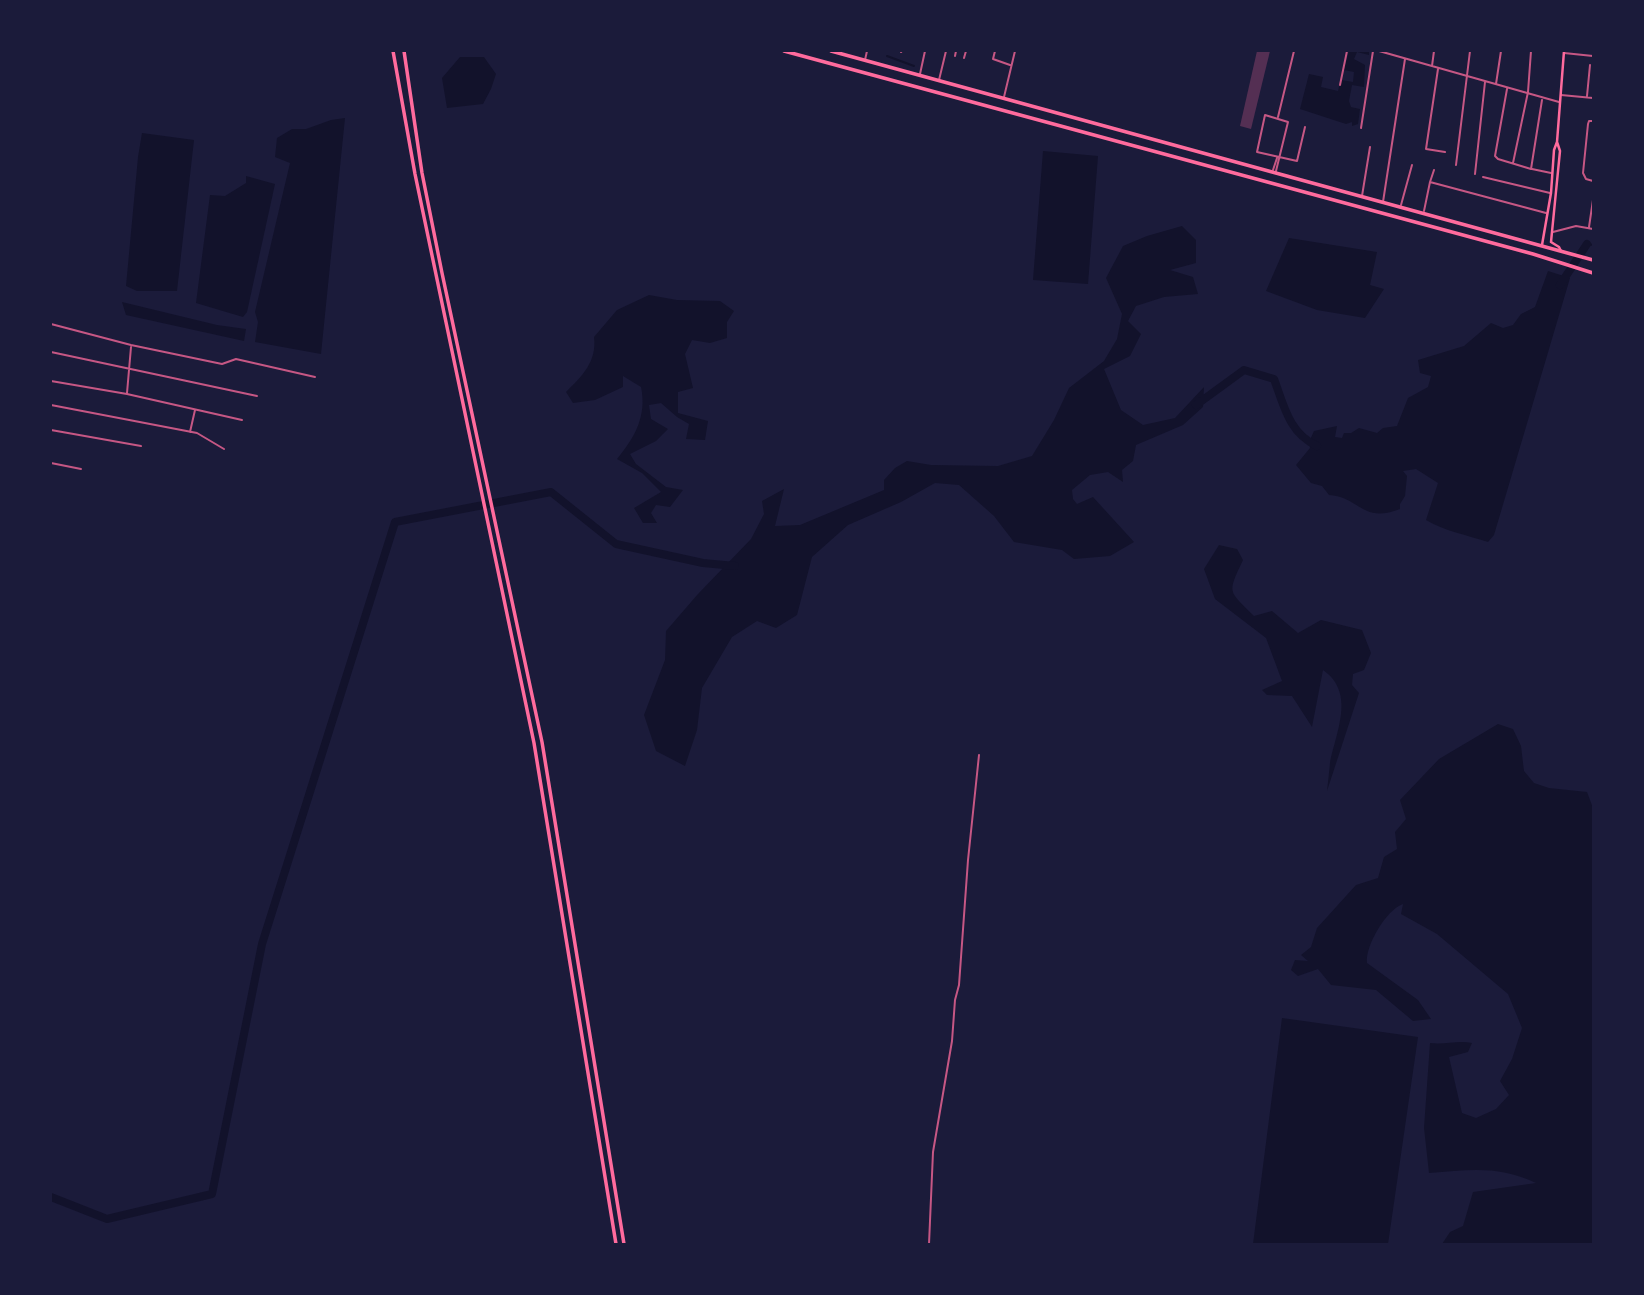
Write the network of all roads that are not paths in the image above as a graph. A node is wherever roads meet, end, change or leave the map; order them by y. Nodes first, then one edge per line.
1 (393, 51) edge
2 (404, 51) edge
3 (784, 51) edge
4 (831, 51) edge
5 (867, 51) edge
6 (925, 51) edge
7 (946, 51) edge
8 (956, 51) edge
9 (966, 51) edge
10 (995, 51) edge
11 (1007, 51) edge
12 (1294, 51) edge
13 (1347, 51) edge
14 (1373, 51) edge
15 (1379, 51) edge
16 (1394, 51) edge
17 (1434, 51) edge
18 (1470, 51) edge
19 (1501, 51) edge
20 (1531, 51) edge
21 (1015, 52) edge
22 (1563, 52) edge
23 (1571, 52) edge
24 (1394, 55) junction
25 (955, 56) dead end
26 (1593, 56) edge
27 (964, 58) dead end
28 (1405, 58) junction
29 (865, 60) junction
30 (1012, 65) junction
31 (1590, 65) dead end
32 (1432, 66) junction
33 (1439, 68) junction
34 (919, 75) junction
35 (1467, 76) junction
36 (939, 80) junction
37 (1485, 81) junction
38 (1496, 84) junction
39 (1339, 85) dead end
40 (1507, 88) junction
41 (1527, 93) junction
42 (1560, 95) junction
43 (1004, 97) junction
44 (1587, 97) junction
45 (1542, 98) junction
46 (1593, 98) edge
47 (1560, 103) junction
48 (1278, 118) junction
49 (1593, 121) edge
50 (1305, 127) dead end
51 (1362, 128) dead end
52 (1557, 142) junction
53 (1370, 147) dead end
54 (1445, 152) dead end
55 (1279, 156) junction
56 (1222, 157) junction
57 (1513, 163) junction
58 (1412, 165) dead end
59 (1455, 165) dead end
60 (1218, 169) junction
61 (1531, 169) junction
62 (1434, 170) dead end
63 (1275, 171) junction
64 (1553, 173) junction
65 (1475, 174) dead end
66 (1483, 177) dead end
67 (1593, 181) edge
68 (1430, 183) junction
69 (1551, 193) junction
70 (1362, 197) junction
71 (1593, 200) edge
72 (1382, 203) junction
73 (1400, 207) junction
74 (1424, 212) junction
75 (1548, 214) junction
76 (1589, 228) junction
77 (1593, 229) edge
78 (1552, 233) junction
79 (1542, 246) junction
80 (1562, 251) junction
81 (1593, 260) edge
82 (1593, 273) edge
83 (51, 324) edge
84 (131, 345) junction
85 (51, 352) edge
86 (130, 369) junction
87 (315, 377) dead end
88 (51, 381) edge
89 (127, 394) junction
90 (257, 396) dead end
91 (51, 405) edge
92 (195, 409) junction
93 (471, 410) junction
94 (464, 412) junction
95 (243, 420) dead end
96 (51, 430) edge
97 (190, 432) junction
98 (141, 446) dead end
99 (224, 449) dead end
100 (51, 463) edge
101 (81, 469) dead end
102 (499, 543) junction
103 (492, 545) junction
104 (533, 702) junction
105 (525, 704) junction
106 (979, 755) dead end
107 (554, 817) junction
108 (547, 818) junction
109 (558, 837) junction
110 (551, 839) junction
111 (616, 1244) edge
112 (624, 1244) edge
113 (929, 1244) edge

1 - 94 main road
2 - 93 main road
3 - 60 main road
4 - 29 main road
5 - 29 street
6 - 34 street
7 - 36 street
8 - 25 street
9 - 27 street
10 - 30 street
11 - 21 street
12 - 48 street
13 - 39 street
14 - 51 street
15 - 24 street
16 - 24 street
17 - 32 street
18 - 35 street
19 - 38 street
20 - 41 street
21 - 30 street
22 - 23 street
22 - 42 main road
23 - 26 street
24 - 28 street
28 - 32 street
28 - 72 street
29 - 34 main road
30 - 43 street
31 - 44 street
32 - 33 street
33 - 35 street
33 - 54 street
34 - 36 main road
35 - 37 street
35 - 59 street
36 - 43 main road
37 - 38 street
37 - 65 street
38 - 40 street
40 - 41 street
40 - 57 street
41 - 45 street
41 - 57 street
42 - 44 street
42 - 47 main road
43 - 56 main road
44 - 46 street
45 - 47 street
45 - 61 street
47 - 52 main road
48 - 55 street
48 - 55 street
49 - 67 street
50 - 55 street
52 - 64 main road
52 - 78 main road
53 - 70 street
55 - 63 street
56 - 60 main road
56 - 63 main road
57 - 61 street
58 - 73 street
60 - 82 main road
61 - 64 street
62 - 68 street
63 - 70 main road
64 - 69 main road
66 - 69 street
68 - 74 street
68 - 75 street
69 - 75 main road
70 - 72 main road
71 - 76 street
72 - 73 main road
73 - 74 main road
74 - 79 main road
75 - 79 main road
76 - 77 street
76 - 78 street
78 - 80 main road
79 - 80 main road
80 - 81 main road
83 - 84 street
84 - 86 street
84 - 87 street
85 - 86 street
86 - 89 street
86 - 90 street
88 - 89 street
89 - 92 street
91 - 97 street
92 - 95 street
92 - 97 street
93 - 94 main road
93 - 102 main road
94 - 103 main road
96 - 98 street
97 - 99 street
100 - 101 street
102 - 103 main road
102 - 104 main road
103 - 105 main road
104 - 105 main road
104 - 107 main road
105 - 108 main road
106 - 113 street
107 - 108 main road
107 - 109 main road
108 - 110 main road
109 - 110 main road
109 - 112 main road
110 - 111 main road

